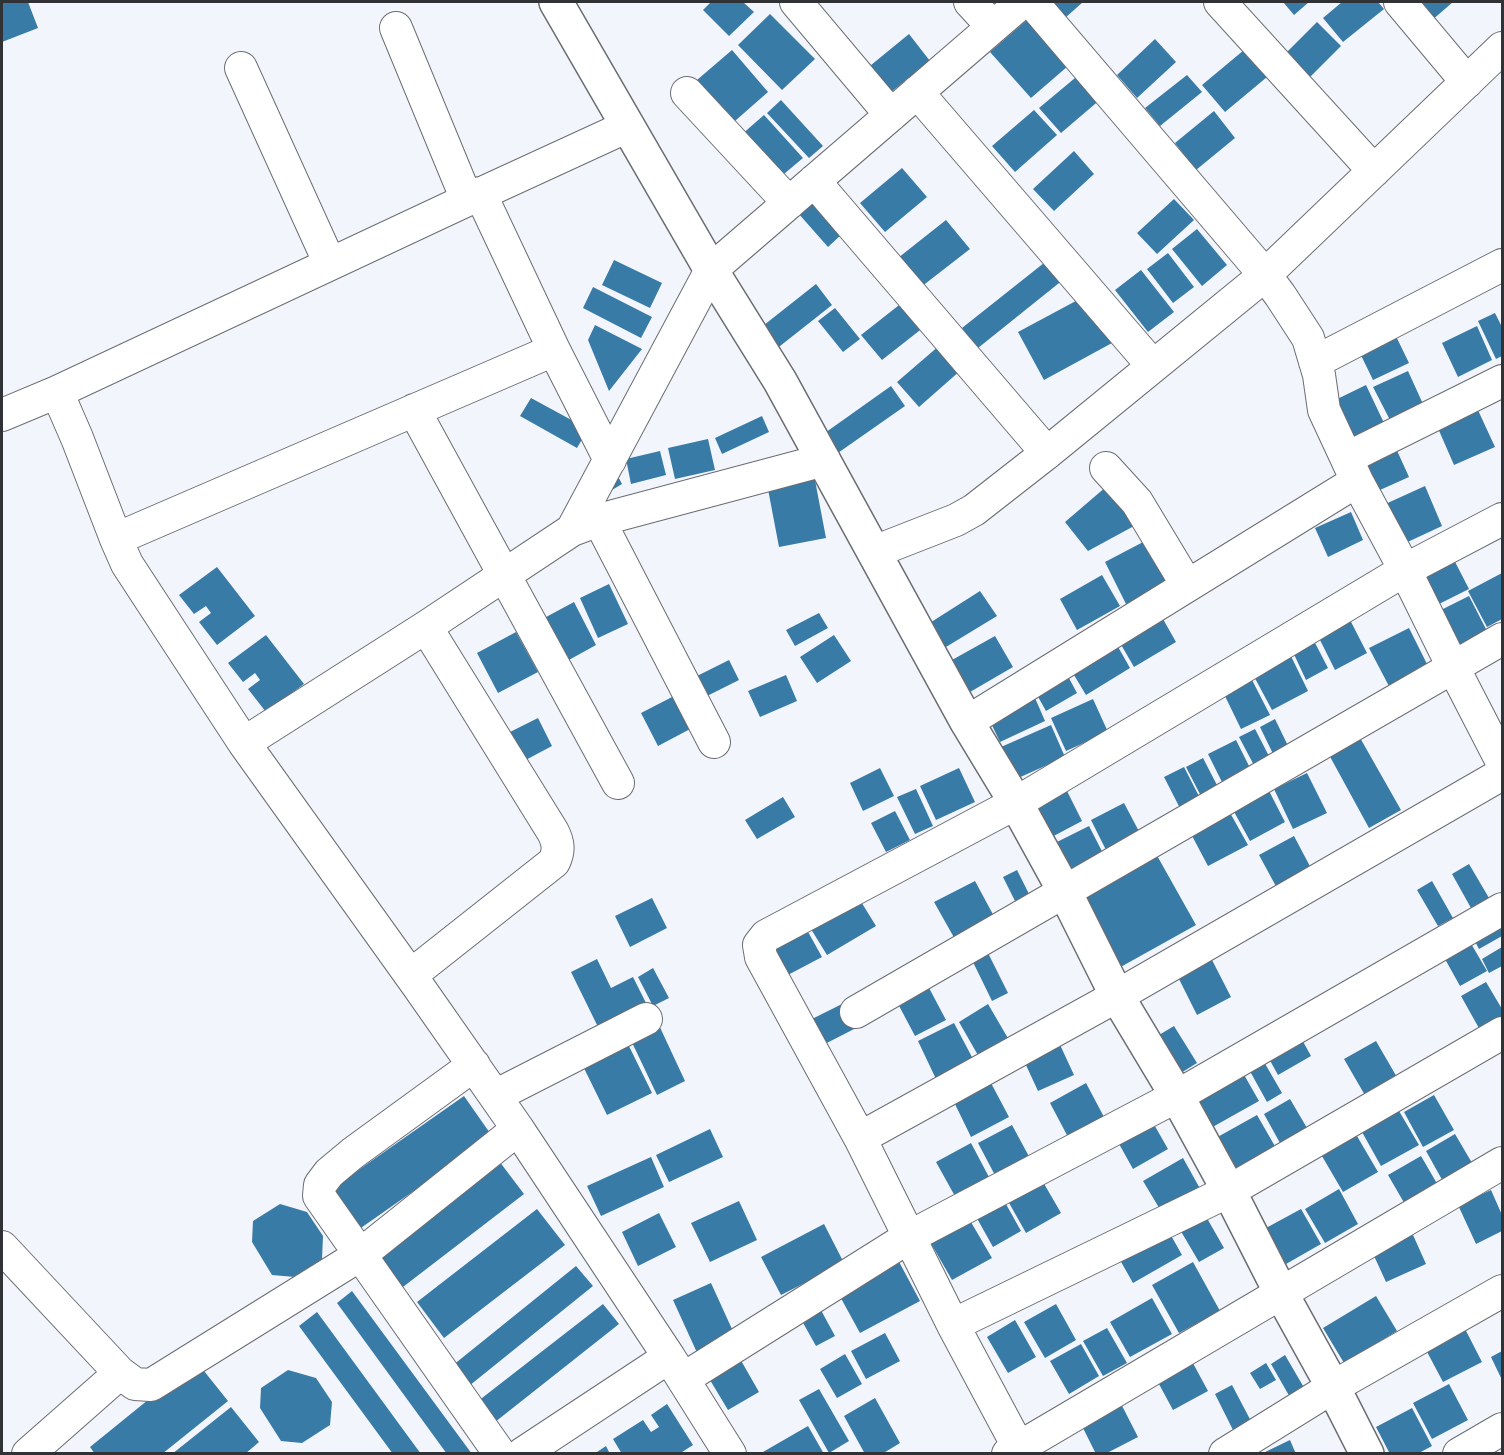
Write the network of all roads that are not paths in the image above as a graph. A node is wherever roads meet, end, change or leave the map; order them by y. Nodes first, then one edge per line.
1 (556, 2) edge
2 (796, 2) edge
3 (970, 2) edge
4 (1022, 2) edge
5 (1032, 2) edge
6 (1220, 2) edge
7 (1400, 2) edge
8 (993, 27) junction
9 (396, 28) dead end
10 (1503, 48) edge
11 (241, 68) dead end
12 (1467, 82) junction
13 (917, 92) junction
14 (687, 93) dead end
15 (891, 115) junction
16 (628, 126) junction
17 (1374, 171) junction
18 (814, 181) junction
19 (473, 196) junction
20 (789, 203) junction
21 (330, 264) junction
22 (1503, 265) edge
23 (711, 270) junction
24 (1272, 285) junction
25 (554, 350) junction
26 (1312, 350) junction
27 (1153, 366) junction
28 (1503, 381) edge
29 (57, 392) junction
30 (414, 410) junction
31 (2, 415) edge
32 (1047, 453) junction
33 (610, 460) junction
34 (824, 460) junction
35 (1106, 468) dead end
36 (1352, 470) junction
37 (1503, 519) edge
38 (586, 525) junction
39 (116, 539) junction
40 (874, 552) junction
41 (1405, 570) junction
42 (504, 575) junction
43 (1187, 585) junction
44 (426, 627) junction
45 (1503, 639) edge
46 (1453, 667) junction
47 (966, 722) junction
48 (714, 742) dead end
49 (244, 743) junction
50 (1503, 762) edge
51 (1503, 774) edge
52 (618, 783) dead end
53 (1016, 803) junction
54 (1065, 892) junction
55 (1503, 909) edge
56 (419, 987) junction
57 (1117, 996) junction
58 (856, 1012) dead end
59 (646, 1019) dead end
60 (1503, 1033) edge
61 (474, 1065) junction
62 (495, 1096) junction
63 (1177, 1096) junction
64 (518, 1129) junction
65 (860, 1138) junction
66 (1503, 1163) edge
67 (1229, 1191) junction
68 (909, 1237) junction
69 (2, 1247) edge
70 (360, 1255) junction
71 (1503, 1291) edge
72 (1281, 1293) junction
73 (953, 1325) junction
74 (676, 1368) junction
75 (120, 1373) junction
76 (1333, 1387) junction
77 (1503, 1429) edge
78 (1016, 1452) edge
79 (27, 1454) edge
80 (500, 1454) edge
81 (522, 1454) edge
82 (730, 1454) edge
83 (1225, 1454) edge
84 (1367, 1454) edge
85 (1459, 1454) edge

1 - 16 street
2 - 15 street
3 - 8 street
4 - 8 street
5 - 24 street
6 - 17 street
7 - 12 street
8 - 13 street
9 - 19 street
10 - 12 street
11 - 21 street
12 - 17 street
13 - 15 street
13 - 27 street
14 - 20 street
15 - 18 street
16 - 19 street
16 - 23 street
17 - 24 street
18 - 20 street
18 - 32 street
19 - 21 street
19 - 25 street
20 - 23 street
21 - 29 street
22 - 26 street
23 - 33 street
23 - 34 street
24 - 26 street
24 - 27 street
25 - 30 street
25 - 33 street
26 - 36 street
27 - 32 street
28 - 36 street
29 - 31 street
29 - 39 street
30 - 39 street
30 - 42 street
32 - 40 street
33 - 38 street
34 - 38 street
34 - 40 street
35 - 43 street
36 - 41 street
36 - 43 street
37 - 41 street
38 - 42 street
38 - 48 street
39 - 49 street
40 - 47 street
41 - 46 street
41 - 53 street
42 - 44 street
42 - 52 street
43 - 47 street
44 - 49 street
44 - 56 street
45 - 46 street
46 - 50 street
46 - 54 street
47 - 53 street
49 - 56 street
51 - 57 street
53 - 54 street
53 - 65 street
54 - 57 street
54 - 58 street
55 - 63 street
56 - 61 street
57 - 63 street
57 - 65 street
59 - 62 street
60 - 67 street
61 - 62 street
61 - 70 street
62 - 64 street
63 - 67 street
63 - 68 street
64 - 70 street
64 - 74 street
65 - 68 street
66 - 72 street
67 - 72 street
67 - 73 street
68 - 73 street
68 - 74 street
69 - 75 street
70 - 75 street
70 - 80 street
71 - 76 street
72 - 76 street
72 - 78 street
73 - 78 street
74 - 81 street
74 - 82 street
75 - 79 street
76 - 83 street
76 - 84 street
77 - 85 street

